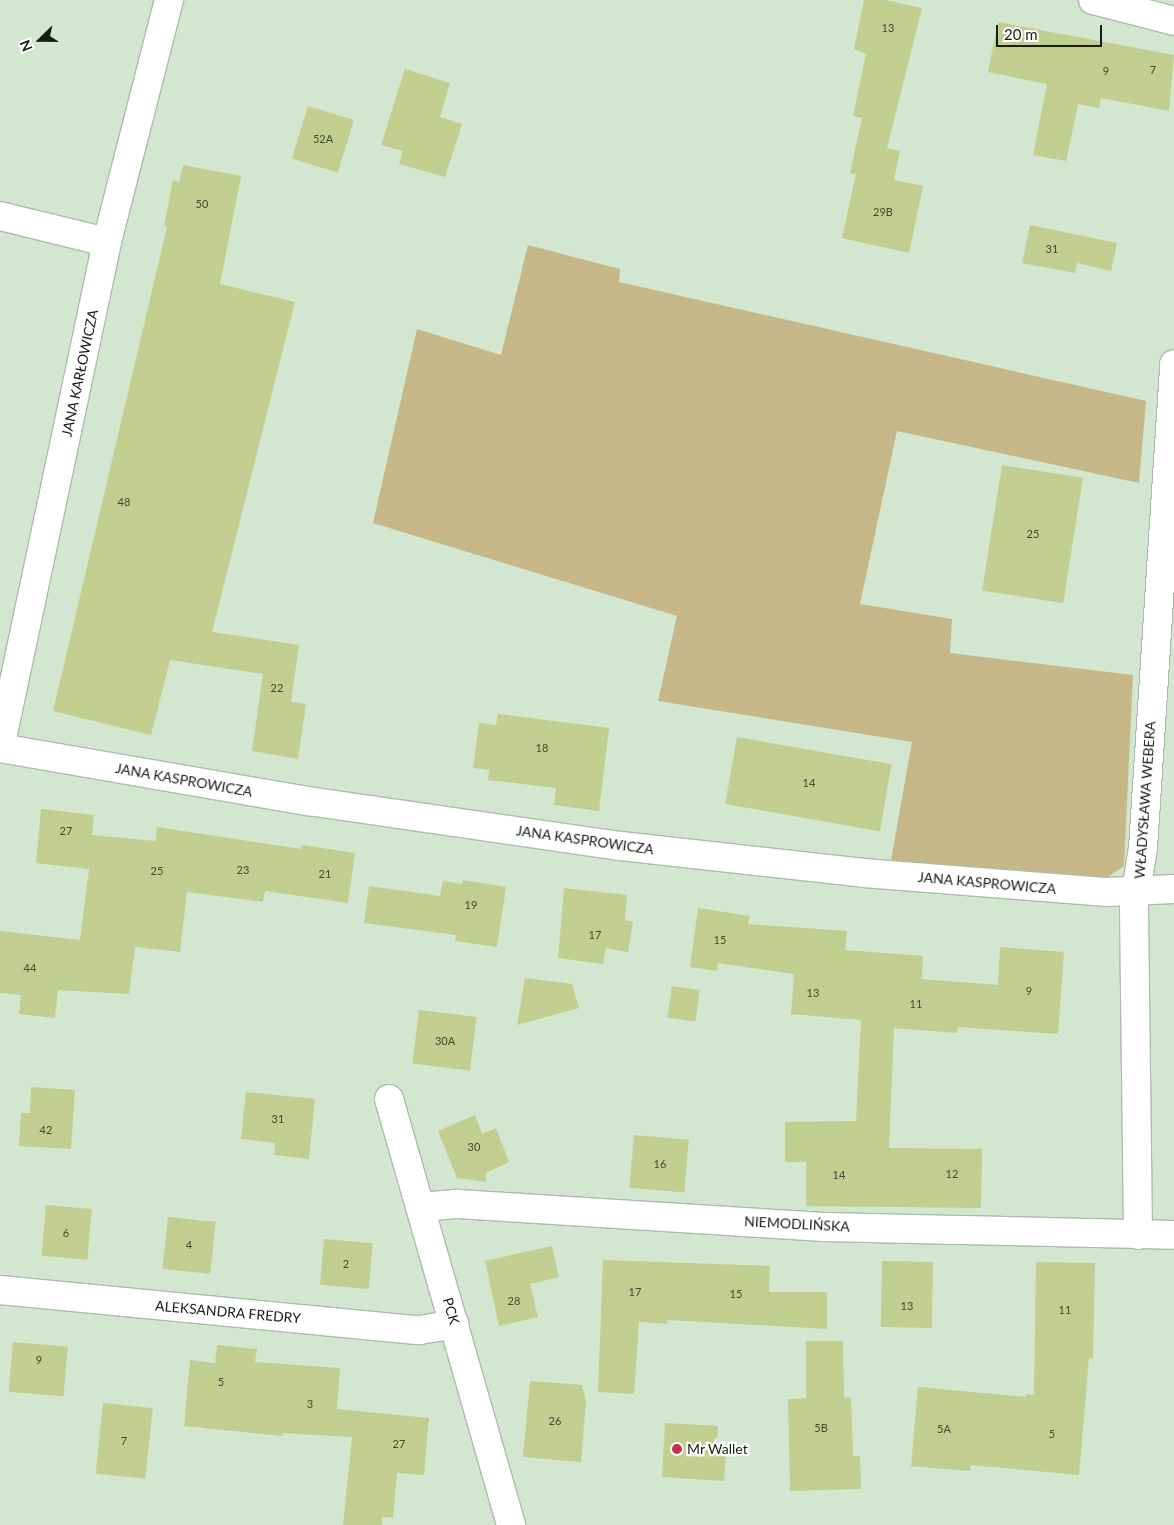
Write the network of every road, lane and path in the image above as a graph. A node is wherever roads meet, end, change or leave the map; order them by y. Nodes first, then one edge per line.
1 (169, 0) edge
2 (1093, 0) edge
3 (1174, 21) edge
4 (0, 216) edge
5 (107, 242) junction
6 (1174, 364) edge
7 (0, 748) edge
8 (1138, 889) junction
9 (1174, 889) edge
10 (389, 1099) dead end
11 (421, 1207) junction
12 (1138, 1235) junction
13 (1174, 1235) edge
14 (0, 1290) edge
15 (455, 1324) junction
16 (511, 1525) edge

1 - 5 street, JANA KARŁOWICZA
2 - 3 street
4 - 5 street
5 - 7 street, JANA KARŁOWICZA
6 - 8 street, WŁADYSŁAWA WEBERA
7 - 8 street, JANA KASPROWICZA
8 - 9 street, JANA KASPROWICZA
8 - 12 street, WŁADYSŁAWA WEBERA
10 - 11 street, PCK
11 - 12 street, NIEMODLIŃSKA
11 - 15 street, PCK
12 - 13 street, NIEMODLIŃSKA
14 - 15 street, ALEKSANDRA FREDRY
15 - 16 street, PCK

